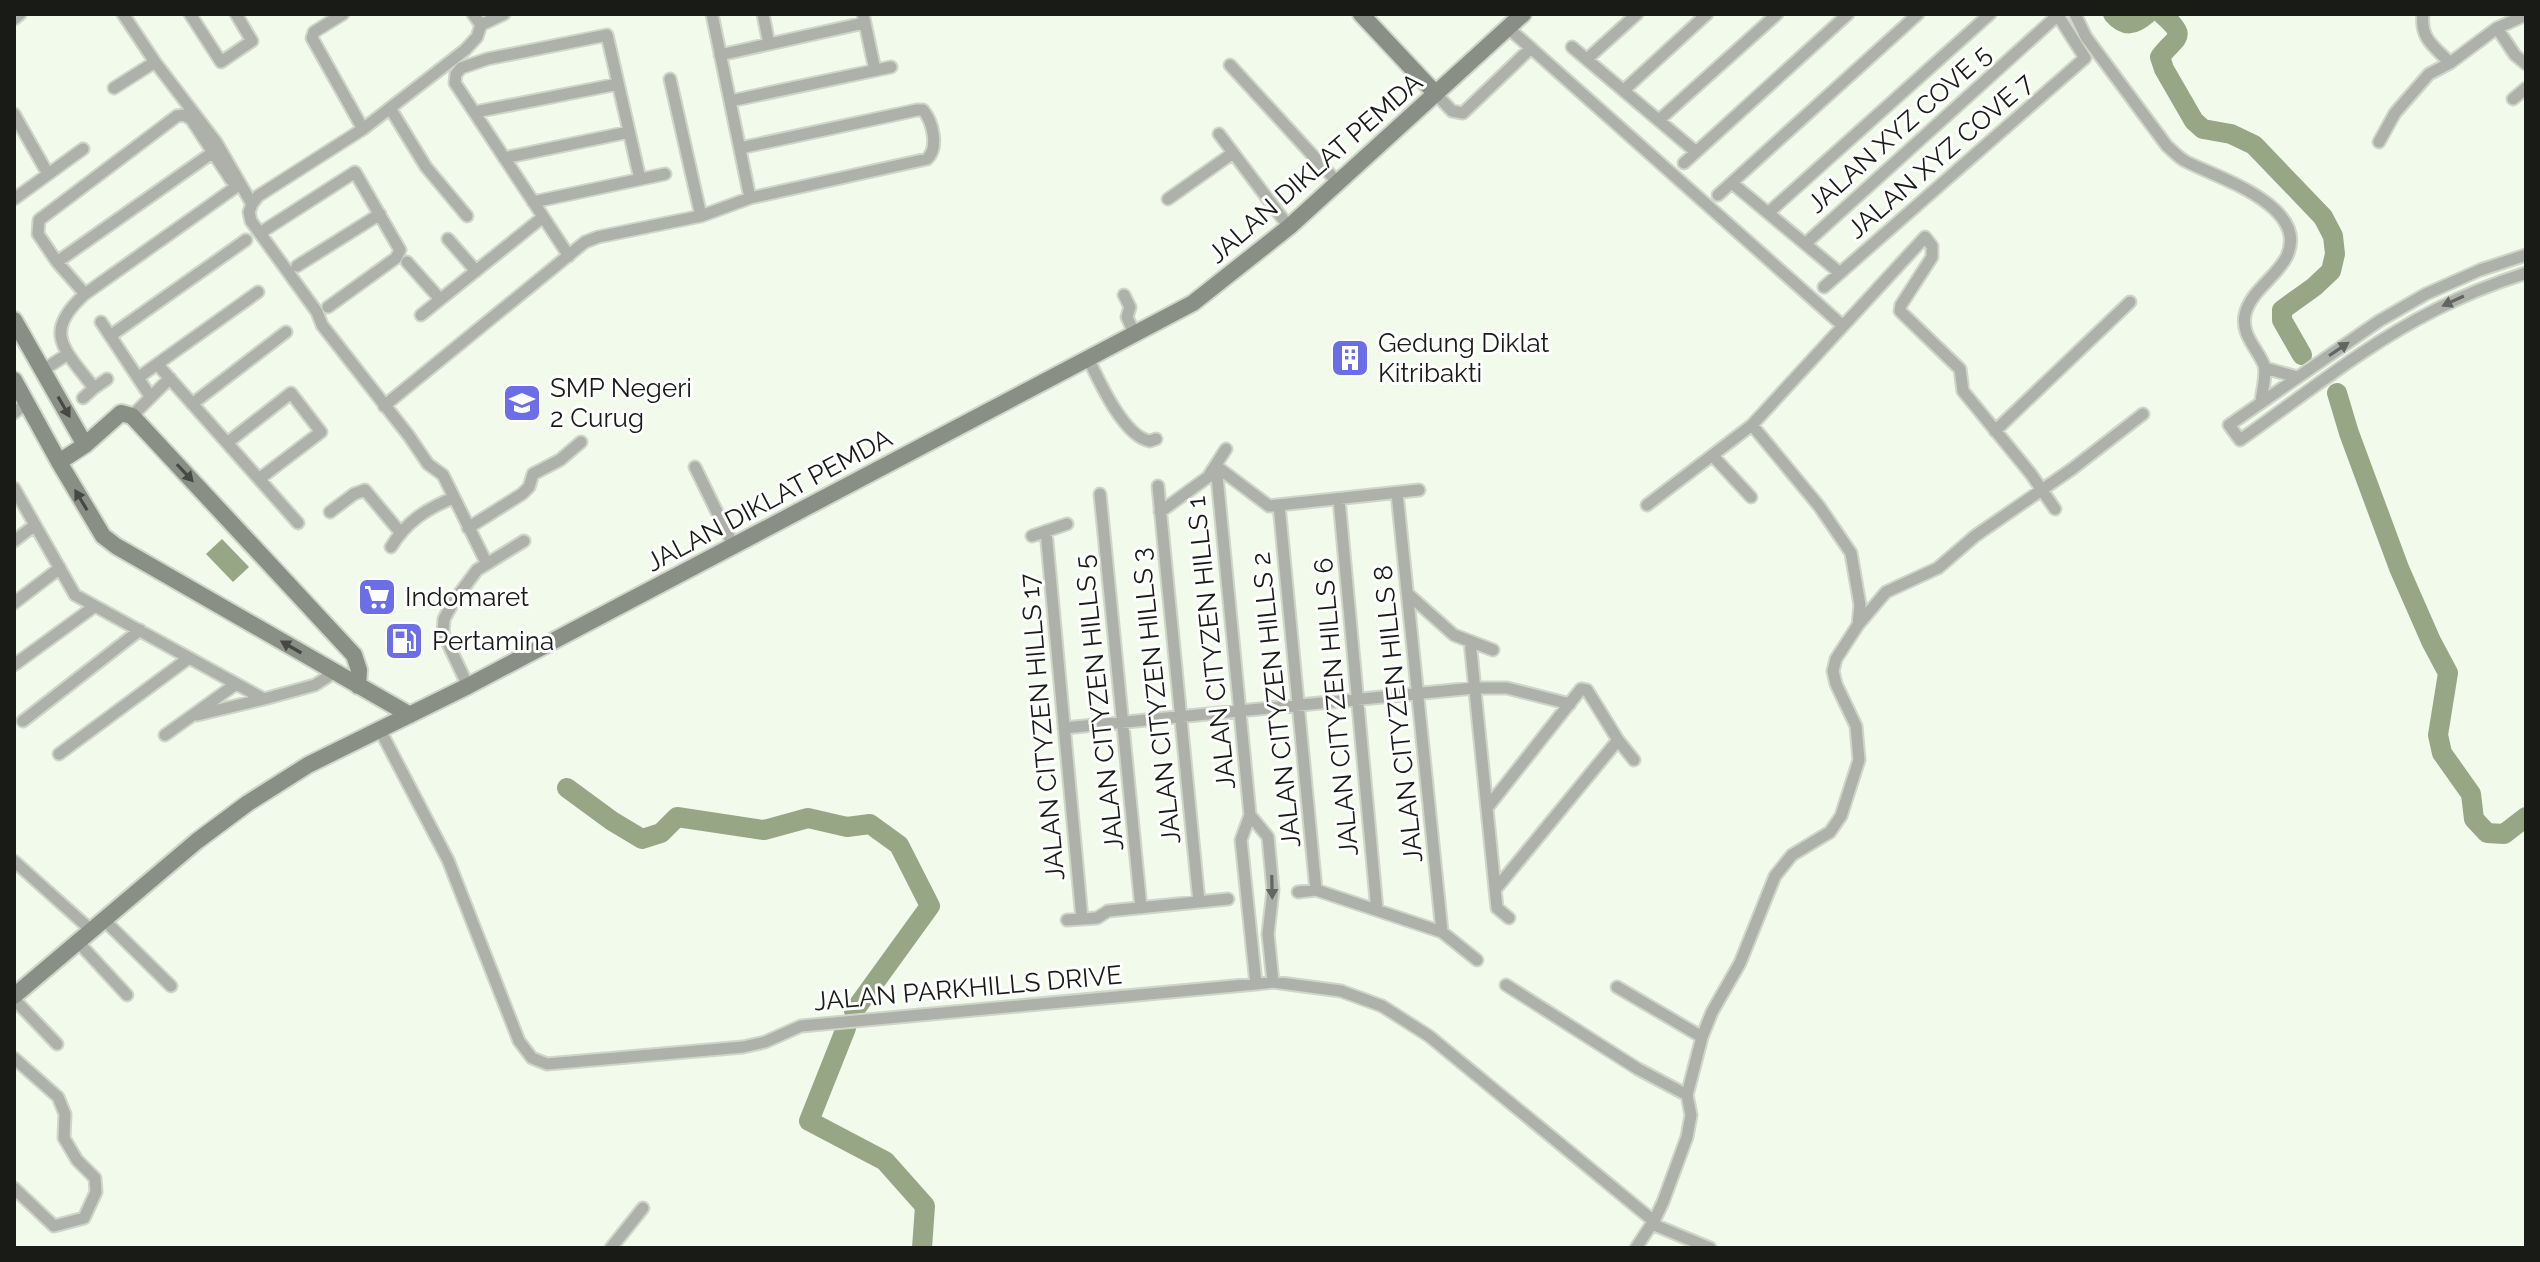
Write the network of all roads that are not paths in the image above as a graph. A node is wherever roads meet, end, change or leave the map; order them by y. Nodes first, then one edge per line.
1 (20, 14) edge
2 (123, 14) edge
3 (190, 14) edge
4 (236, 14) edge
5 (343, 14) edge
6 (473, 14) edge
7 (504, 14) edge
8 (712, 14) edge
9 (763, 14) edge
10 (1361, 14) edge
11 (1523, 14) edge
12 (1637, 14) edge
13 (1707, 14) edge
14 (1777, 14) edge
15 (1848, 14) edge
16 (1918, 14) edge
17 (1990, 14) edge
18 (2075, 14) edge
19 (2423, 14) edge
20 (2058, 15) edge
21 (2526, 15) edge
22 (864, 18) edge
23 (14, 19) edge
24 (481, 25) junction
25 (1508, 28) junction
26 (2497, 28) junction
27 (769, 44) junction
28 (1572, 47) dead end
29 (1531, 48) junction
30 (720, 55) junction
31 (1587, 59) junction
32 (155, 62) junction
33 (2450, 63) junction
34 (2526, 64) edge
35 (1230, 65) dead end
36 (891, 67) dead end
37 (875, 70) junction
38 (670, 79) dead end
39 (618, 84) junction
40 (114, 88) dead end
41 (2526, 88) edge
42 (1624, 90) junction
43 (1436, 94) junction
44 (2513, 99) dead end
45 (730, 101) junction
46 (390, 108) junction
47 (475, 112) junction
48 (14, 114) edge
49 (1659, 120) junction
50 (363, 129) junction
51 (629, 132) junction
52 (1219, 134) dead end
53 (2379, 142) dead end
54 (740, 148) junction
55 (83, 149) dead end
56 (1696, 152) junction
57 (212, 153) junction
58 (1233, 153) junction
59 (504, 158) junction
60 (1684, 163) dead end
61 (48, 174) junction
62 (665, 174) dead end
63 (640, 179) junction
64 (1338, 183) junction
65 (1732, 183) junction
66 (238, 185) junction
67 (1718, 195) dead end
68 (750, 198) junction
69 (14, 199) edge
70 (1168, 199) dead end
71 (533, 202) junction
72 (252, 204) junction
73 (1768, 213) junction
74 (380, 214) junction
75 (467, 216) dead end
76 (701, 216) junction
77 (543, 217) junction
78 (1289, 227) junction
79 (260, 233) junction
80 (448, 239) dead end
81 (246, 240) dead end
82 (1805, 244) junction
83 (2526, 255) edge
84 (569, 256) junction
85 (57, 262) junction
86 (407, 262) dead end
87 (297, 266) dead end
88 (476, 271) junction
89 (1840, 273) junction
90 (2526, 273) edge
91 (1824, 287) dead end
92 (258, 292) dead end
93 (85, 294) junction
94 (1124, 295) dead end
95 (440, 299) junction
96 (2130, 302) dead end
97 (328, 307) dead end
98 (421, 315) dead end
99 (14, 320) edge
100 (101, 322) dead end
101 (1843, 326) junction
102 (286, 332) dead end
103 (1135, 335) junction
104 (110, 336) junction
105 (68, 354) junction
106 (1088, 358) junction
107 (157, 364) junction
108 (2265, 368) junction
109 (43, 370) junction
110 (139, 377) junction
111 (2297, 377) junction
112 (170, 378) junction
113 (107, 379) dead end
114 (14, 380) edge
115 (94, 388) junction
116 (150, 396) junction
117 (83, 398) dead end
118 (2261, 402) junction
119 (192, 404) junction
120 (384, 406) junction
121 (20, 408) edge
122 (2143, 414) dead end
123 (132, 416) junction
124 (1752, 425) junction
125 (1995, 431) junction
126 (1156, 439) dead end
127 (581, 442) dead end
128 (227, 443) junction
129 (83, 447) junction
130 (1226, 449) dead end
131 (1713, 456) junction
132 (61, 461) junction
133 (1216, 466) junction
134 (695, 467) dead end
135 (259, 479) junction
136 (1158, 486) dead end
137 (14, 488) edge
138 (1419, 490) dead end
139 (2043, 490) junction
140 (1397, 493) junction
141 (1100, 494) dead end
142 (1751, 497) dead end
143 (453, 498) junction
144 (1339, 499) junction
145 (1279, 505) junction
146 (1647, 505) dead end
147 (2055, 509) dead end
148 (330, 512) dead end
149 (1160, 512) junction
150 (298, 523) dead end
151 (1067, 524) dead end
152 (35, 525) junction
153 (468, 528) junction
154 (1046, 531) junction
155 (400, 532) junction
156 (1032, 536) dead end
157 (14, 541) edge
158 (524, 541) dead end
159 (391, 547) dead end
160 (734, 547) junction
161 (486, 562) junction
162 (60, 568) junction
163 (1408, 594) junction
164 (14, 603) edge
165 (95, 606) junction
166 (1858, 625) junction
167 (140, 630) junction
168 (1470, 641) junction
169 (1493, 650) dead end
170 (189, 658) junction
171 (14, 665) edge
172 (335, 672) junction
173 (236, 684) junction
174 (358, 686) junction
175 (468, 686) junction
176 (1474, 688) junction
177 (1418, 693) junction
178 (264, 699) junction
179 (1357, 699) junction
180 (1570, 704) junction
181 (1298, 705) junction
182 (1240, 711) junction
183 (410, 715) junction
184 (1180, 716) junction
185 (189, 717) junction
186 (23, 721) dead end
187 (1123, 722) junction
188 (1064, 728) junction
189 (380, 730) junction
190 (165, 735) dead end
191 (1618, 740) junction
192 (59, 754) dead end
193 (1634, 760) dead end
194 (1487, 808) junction
195 (1250, 815) junction
196 (14, 861) edge
197 (1316, 890) junction
198 (1495, 890) junction
199 (1298, 892) dead end
200 (1228, 899) dead end
201 (1199, 902) junction
202 (1141, 908) junction
203 (1377, 910) junction
204 (1509, 918) dead end
205 (1082, 919) junction
206 (1067, 920) dead end
207 (97, 924) junction
208 (1442, 932) junction
209 (78, 942) junction
210 (1477, 960) dead end
211 (1273, 982) junction
212 (1256, 984) junction
213 (1506, 985) dead end
214 (171, 986) dead end
215 (1617, 987) dead end
216 (127, 995) dead end
217 (14, 998) edge
218 (1702, 1037) junction
219 (57, 1044) dead end
220 (14, 1058) edge
221 (1687, 1095) junction
222 (14, 1188) edge
223 (643, 1208) dead end
224 (1651, 1221) junction
225 (611, 1248) edge
226 (1636, 1248) edge
227 (1710, 1248) edge

1 - 23 street
2 - 32 street
3 - 4 street
5 - 50 street
6 - 24 street
7 - 24 street
8 - 30 street
9 - 27 street
10 - 43 street
11 - 25 street, JALAN DIKLAT PEMDA
12 - 31 street
13 - 42 street
14 - 49 street
15 - 56 street
16 - 65 street
17 - 73 street
18 - 108 street
19 - 33 street
20 - 82 street, JALAN XYZ COVE 5
20 - 89 street, JALAN XYZ COVE 7
21 - 26 street
22 - 27 street
22 - 37 street
24 - 46 street
25 - 29 street
25 - 43 street, JALAN DIKLAT PEMDA
26 - 33 street
26 - 34 street
27 - 30 street
28 - 31 street
29 - 43 street
29 - 101 street
30 - 45 street
31 - 42 street
32 - 40 street
32 - 66 street
33 - 53 street
35 - 64 street
36 - 37 street
37 - 45 street
38 - 76 street
39 - 47 street
39 - 47 street
39 - 51 street
41 - 44 street
42 - 49 street
43 - 64 street, JALAN DIKLAT PEMDA
45 - 54 street
46 - 50 street
46 - 75 street
47 - 59 street
48 - 61 street
49 - 56 street
50 - 72 street
51 - 59 street
51 - 63 street
52 - 58 street
54 - 68 street
54 - 68 street
55 - 61 street
56 - 60 street
57 - 66 street
57 - 85 street
57 - 85 street
58 - 70 street
58 - 78 street
59 - 71 street
61 - 69 street
62 - 63 street
63 - 71 street
64 - 78 street, JALAN DIKLAT PEMDA
65 - 67 street
65 - 73 street
66 - 72 street
66 - 93 street
68 - 76 street
71 - 77 street
72 - 79 street
73 - 82 street
74 - 79 street
74 - 87 street
74 - 97 street
76 - 84 street
77 - 84 street
77 - 88 street
78 - 103 street, JALAN DIKLAT PEMDA
79 - 120 street
80 - 88 street
81 - 104 street
82 - 89 street
111 -> 83 street
84 - 120 street
85 - 93 street
86 - 95 street
88 - 95 street
89 - 91 street, JALAN XYZ COVE 7
90 -> 118 street
92 - 107 street
93 - 105 street
94 - 103 street
95 - 98 street
96 - 125 street
99 - 109 street
100 - 104 street
101 - 124 street
101 - 125 street
102 - 119 street
103 - 106 street, JALAN DIKLAT PEMDA
104 - 110 street
105 - 109 street
105 - 115 street
106 - 126 street
106 - 160 street, JALAN DIKLAT PEMDA
107 - 110 street
107 - 112 street
108 - 111 street
108 - 118 street
109 -> 129 street
110 - 116 street
111 - 118 street
112 - 116 street
112 - 119 street
113 - 115 street
114 - 121 street
115 - 117 street
116 - 123 street
119 - 128 street
120 - 143 street
121 - 132 street
122 - 139 street
123 - 129 street
123 -> 174 street
124 - 131 street
124 - 166 street
125 - 139 street
127 - 153 street
128 - 135 street
128 - 135 street
129 - 132 street
130 - 133 street
131 - 142 street
131 - 146 street
172 -> 132 street
133 - 145 street
133 - 149 street
133 - 182 street, JALAN CITYZEN HILLS 1
134 - 160 street
135 - 150 street
136 - 149 street, JALAN CITYZEN HILLS 3
137 - 152 street
138 - 140 street
139 - 147 street
139 - 166 street
140 - 144 street
140 - 163 street, JALAN CITYZEN HILLS 8
141 - 187 street, JALAN CITYZEN HILLS 5
143 - 153 street
143 - 155 street
144 - 145 street
144 - 179 street, JALAN CITYZEN HILLS 6
145 - 181 street, JALAN CITYZEN HILLS 2
148 - 155 street
149 - 184 street, JALAN CITYZEN HILLS 3
151 - 154 street, JALAN CITYZEN HILLS 17
152 - 157 street
152 - 162 street
153 - 161 street
154 - 156 street, JALAN CITYZEN HILLS 17
154 - 188 street, JALAN CITYZEN HILLS 17
155 - 159 street
158 - 161 street
160 - 175 street, JALAN DIKLAT PEMDA
161 - 175 street
162 - 164 street
162 - 165 street
163 - 168 street
163 - 177 street, JALAN CITYZEN HILLS 8
165 - 167 street
165 - 171 street
166 - 218 street
167 - 170 street
167 - 186 street
168 - 169 street
168 - 176 street
170 - 173 street
170 - 192 street
172 - 174 street
172 - 178 street
173 - 178 street
173 - 185 street
174 - 183 street
175 - 183 street, JALAN DIKLAT PEMDA
176 - 177 street
176 - 180 street
176 - 194 street
177 - 179 street
177 - 208 street, JALAN CITYZEN HILLS 8
178 - 185 street
179 - 181 street
179 - 203 street, JALAN CITYZEN HILLS 6
180 - 191 street
180 - 194 street
181 - 182 street
181 - 197 street, JALAN CITYZEN HILLS 2
182 - 184 street
182 - 195 street, JALAN CITYZEN HILLS 1
183 - 189 street, JALAN DIKLAT PEMDA
184 - 187 street
184 - 201 street, JALAN CITYZEN HILLS 3
185 - 190 street
187 - 188 street
187 - 202 street, JALAN CITYZEN HILLS 5
188 - 205 street, JALAN CITYZEN HILLS 17
189 - 207 street, JALAN DIKLAT PEMDA
189 - 212 street, JALAN PARKHILLS DRIVE
191 - 193 street
191 - 198 street
194 - 198 street
195 -> 211 street
195 - 212 street
196 - 207 street
197 - 199 street
197 - 203 street
198 - 204 street
200 - 201 street
201 - 202 street
202 - 205 street
203 - 208 street
205 - 206 street
207 - 209 street, JALAN DIKLAT PEMDA
207 - 214 street
208 - 210 street
209 - 216 street
209 - 217 street, JALAN DIKLAT PEMDA
211 - 212 street, JALAN PARKHILLS DRIVE
211 - 224 street, JALAN PARKHILLS DRIVE
213 - 221 street
215 - 218 street
217 - 219 street
218 - 221 street
220 - 222 street
221 - 224 street
223 - 225 street
224 - 226 street
224 - 227 street, JALAN PARKHILLS DRIVE

